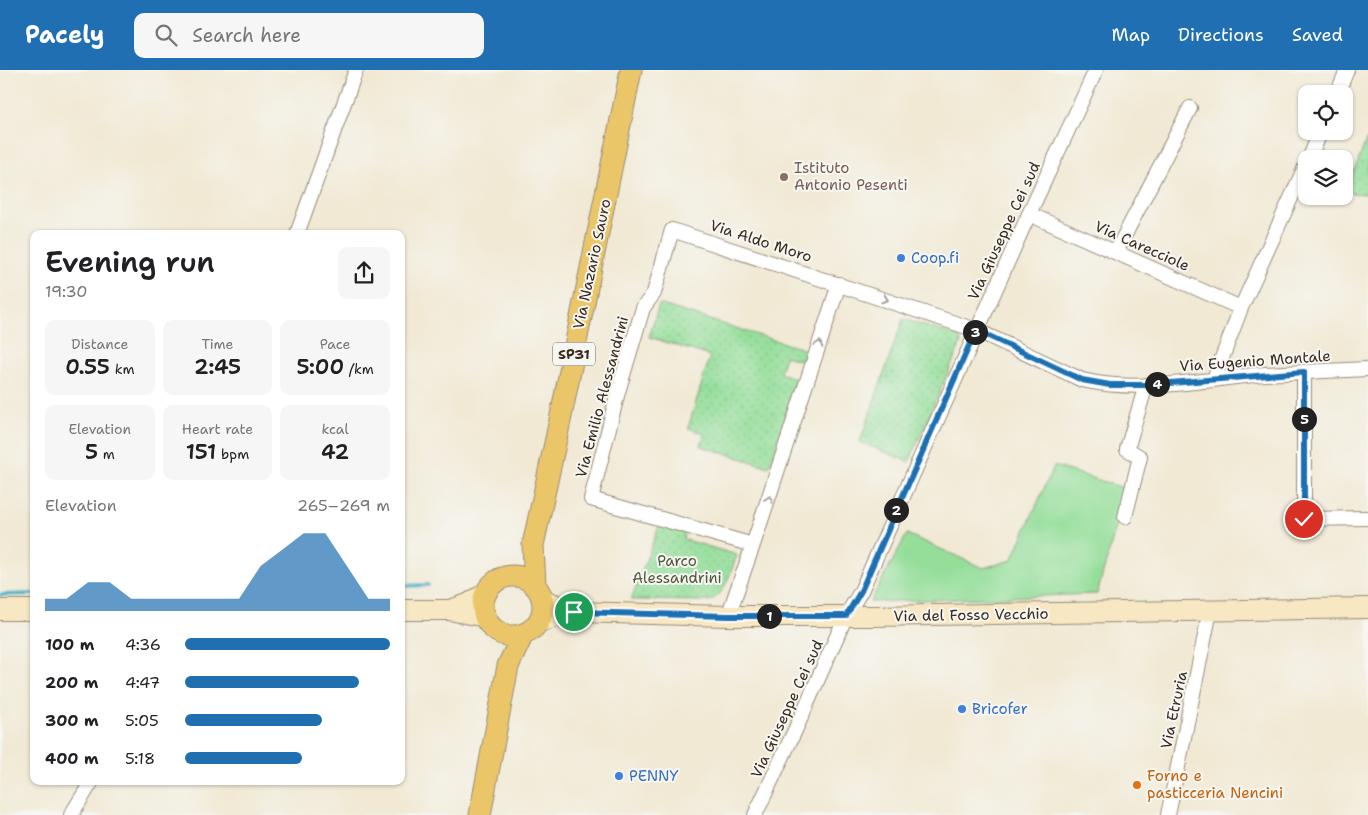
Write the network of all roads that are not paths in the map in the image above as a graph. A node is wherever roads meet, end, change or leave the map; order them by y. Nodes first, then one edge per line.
1 (356, 70) edge
2 (631, 70) edge
3 (1096, 70) edge
4 (1347, 70) edge
5 (1341, 85) edge
6 (1190, 108) dead end
7 (1298, 183) edge
8 (1029, 214) junction
9 (297, 230) edge
10 (672, 230) joint
11 (1116, 252) junction
12 (839, 284) junction
13 (1242, 308) junction
14 (976, 330) junction
15 (1368, 370) edge
16 (1304, 372) junction
17 (1214, 380) junction
18 (1146, 385) junction
19 (1125, 517) dead end
20 (1368, 518) edge
21 (754, 545) junction
22 (533, 546) junction
23 (514, 576) junction
24 (539, 592) junction
25 (486, 593) junction
26 (1368, 608) edge
27 (0, 610) edge
28 (30, 610) edge
29 (405, 610) edge
30 (449, 610) junction
31 (1210, 611) junction
32 (574, 612) junction
33 (728, 616) junction
34 (846, 616) junction
35 (486, 617) junction
36 (530, 628) junction
37 (502, 633) junction
38 (508, 666) junction
39 (90, 785) edge
40 (71, 815) edge
41 (480, 815) edge
42 (755, 815) edge
43 (1168, 815) edge

1 - 9 street
2 - 22 main road, Via Nazario Sauro / SP31
3 - 8 street, Via Giuseppe Cei sud
4 - 5 street
6 - 11 street
7 - 13 street
8 - 11 street, Via Carecciole
8 - 14 street, Via Giuseppe Cei sud
10 - 12 street, Via Aldo Moro
10 - 21 street, Via Emilio Alessandrini
11 - 13 street, Via Carecciole
12 -> 14 street, Via Aldo Moro
21 -> 12 street
13 - 17 street
14 - 18 street, Via Eugenio Montale
14 - 34 street, Via Giuseppe Cei sud
15 - 16 street, Via Eugenio Montale
16 - 17 street, Via Eugenio Montale
16 - 20 street
17 - 18 street, Via Eugenio Montale
18 - 19 street
21 - 33 street
22 - 23 main road, Via Nazario Sauro / SP31
22 - 24 main road, Via Nazario Sauro / SP31
23 - 24 main road
23 - 25 main road
24 - 32 street, Via del Fosso Vecchio
24 - 36 main road, Via Nazario Sauro / SP31
25 - 30 street
25 - 35 main road
26 - 31 street, Via del Fosso Vecchio
27 - 28 street
29 - 30 street
30 - 35 street
31 - 34 street, Via del Fosso Vecchio
31 - 43 street, Via Etruria
32 - 33 street, Via del Fosso Vecchio
32 - 36 street, Via del Fosso Vecchio
33 - 34 street, Via del Fosso Vecchio
34 - 42 street, Via Giuseppe Cei sud
35 - 37 main road
36 - 37 main road
36 - 38 main road, Via Nazario Sauro / SP31
37 - 38 main road, Via Nazario Sauro / SP31
38 - 41 main road, Via Nazario Sauro / SP31
39 - 40 street

